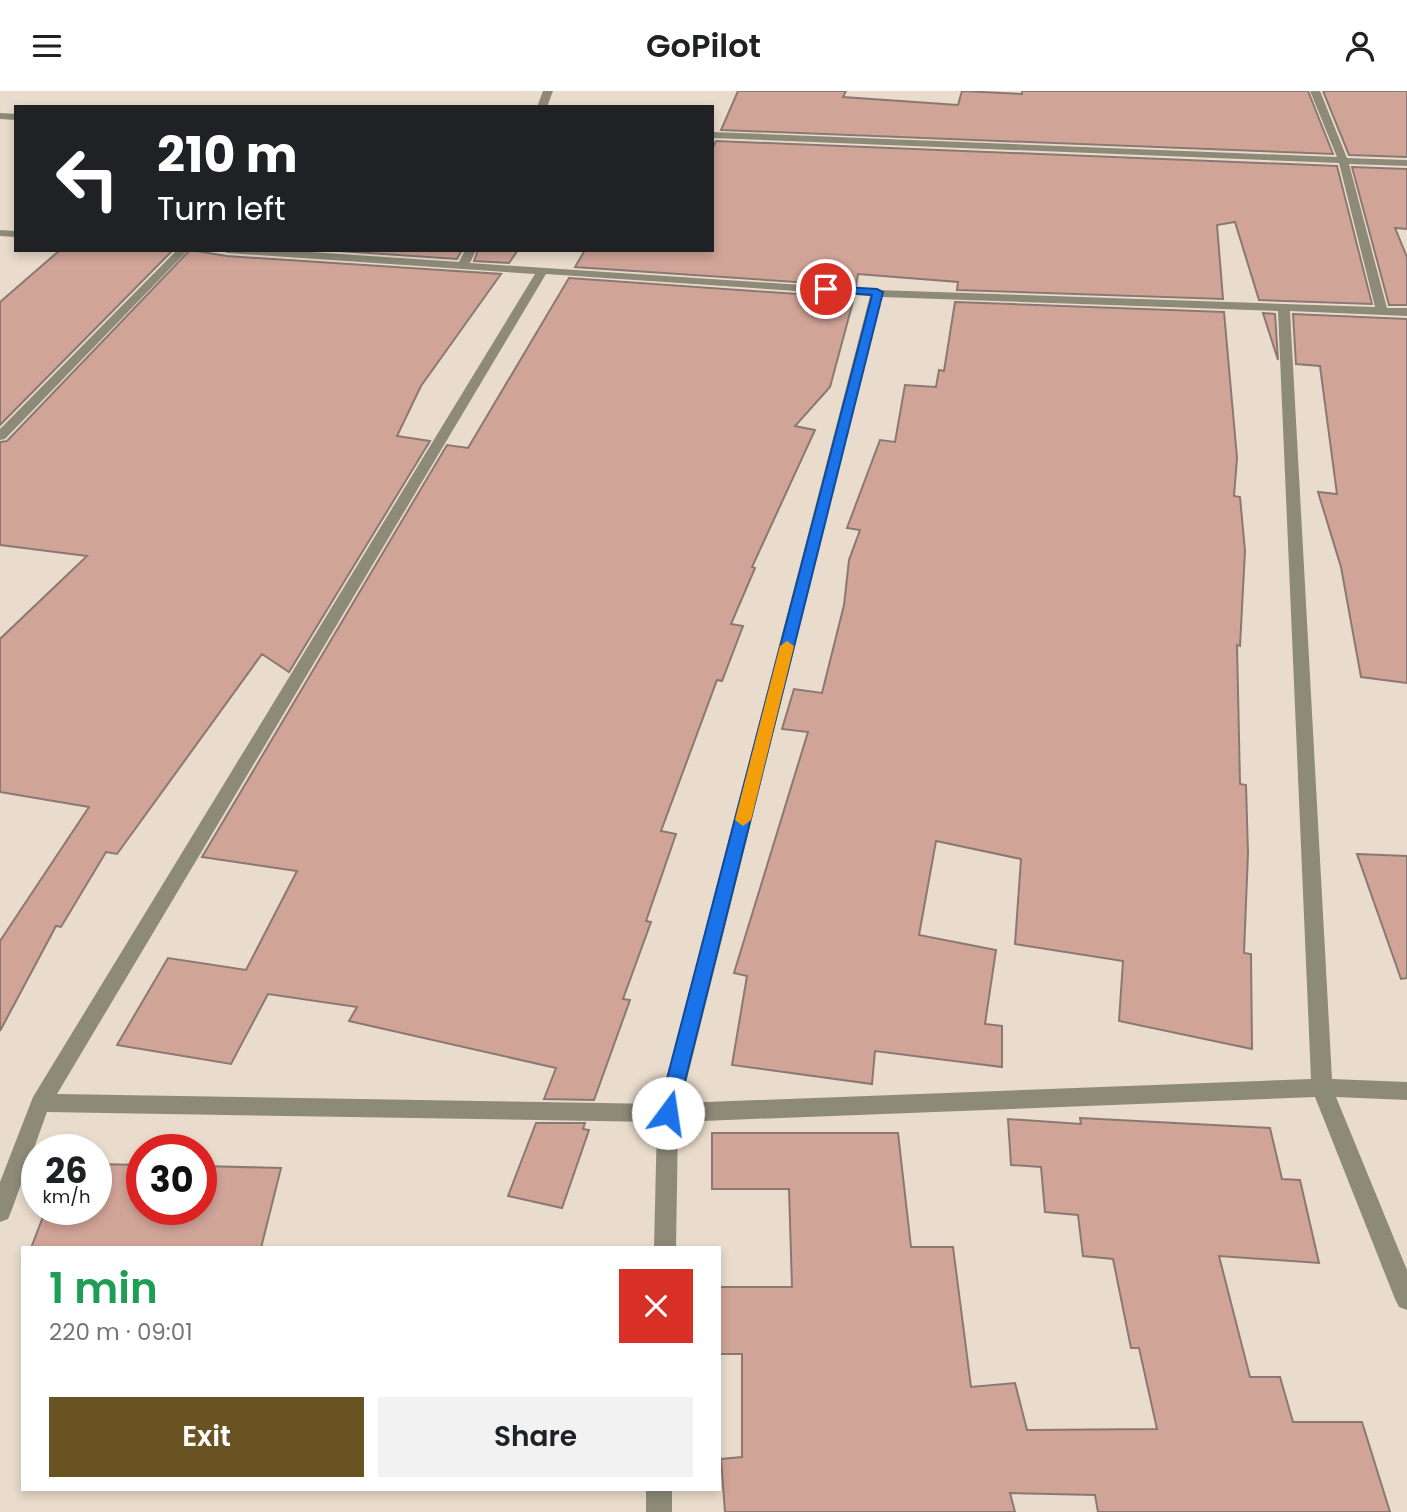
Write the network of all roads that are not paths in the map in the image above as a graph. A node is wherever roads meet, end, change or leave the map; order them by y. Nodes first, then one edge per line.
1 (1315, 91) edge
2 (714, 135) edge
3 (1343, 161) junction
4 (1407, 163) edge
5 (181, 252) edge
6 (254, 252) edge
7 (470, 252) edge
8 (462, 267) junction
9 (542, 272) junction
10 (877, 292) junction
11 (1284, 308) junction
12 (1382, 312) junction
13 (1407, 312) edge
14 (0, 436) edge
15 (1322, 1088) junction
16 (1407, 1091) edge
17 (40, 1103) junction
18 (668, 1113) junction
19 (0, 1212) edge
20 (665, 1246) edge
21 (1407, 1299) edge
22 (659, 1491) edge
23 (659, 1512) edge

1 - 3 street
2 - 3 street
3 - 4 street
3 - 12 street
5 - 14 street
6 - 8 street
7 - 8 street
8 - 9 street
9 - 10 street
9 - 17 street
10 - 11 street
10 - 18 street
11 - 12 street
11 - 15 street
12 - 13 street
15 - 16 street
15 - 18 street
15 - 21 street
17 - 18 street
17 - 19 street
18 - 20 street
22 - 23 street

